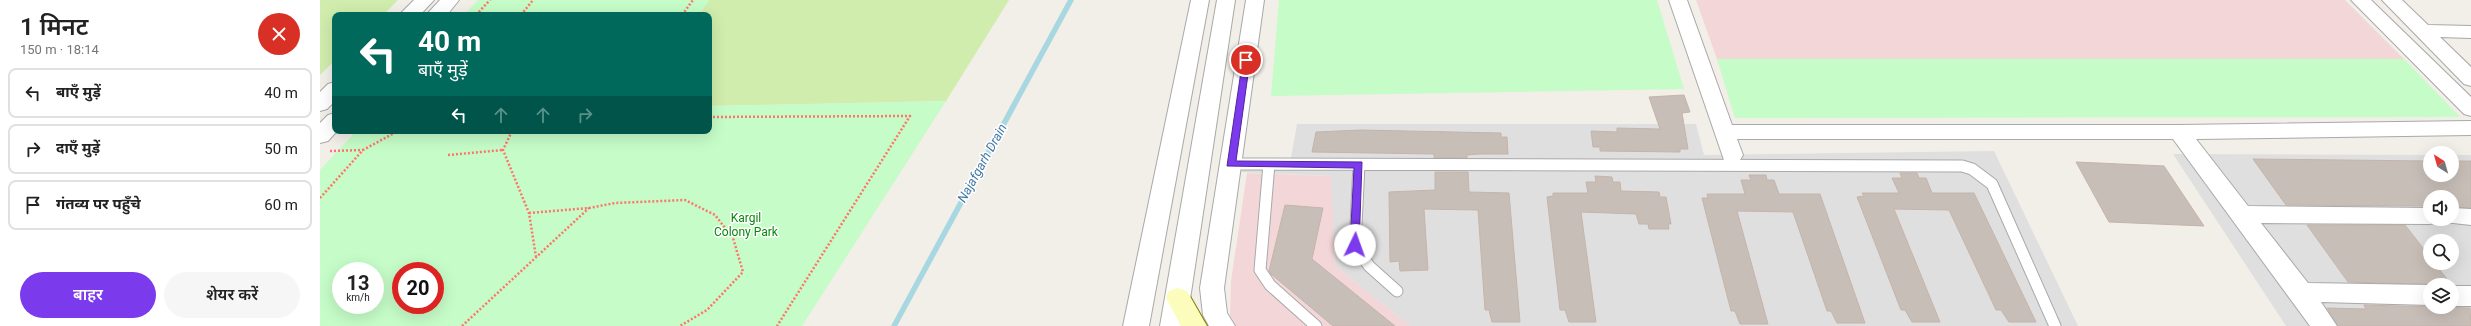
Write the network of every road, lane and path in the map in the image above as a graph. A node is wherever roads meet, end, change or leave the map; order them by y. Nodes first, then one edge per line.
1 (424, 0) edge
2 (450, 0) edge
3 (490, 0) edge
4 (533, 0) edge
5 (693, 0) edge
6 (1200, 0) edge
7 (1226, 0) edge
8 (1255, 0) edge
9 (1678, 0) edge
10 (2360, 0) edge
11 (2391, 0) edge
12 (412, 12) edge
13 (439, 12) edge
14 (479, 12) edge
15 (523, 12) edge
16 (684, 12) edge
17 (2424, 31) junction
18 (2471, 32) edge
19 (2471, 79) edge
20 (2471, 109) edge
21 (712, 118) edge
22 (2471, 128) edge
23 (1726, 132) junction
24 (2179, 132) junction
25 (392, 134) edge
26 (511, 134) edge
27 (338, 150) dead end
28 (363, 150) junction
29 (503, 150) junction
30 (448, 155) dead end
31 (1734, 161) junction
32 (1230, 164) junction
33 (1269, 164) junction
34 (1359, 164) junction
35 (320, 198) edge
36 (589, 208) junction
37 (529, 214) junction
38 (2243, 214) junction
39 (2423, 216) edge
40 (2459, 216) edge
41 (2471, 217) edge
42 (536, 258) junction
43 (1397, 291) dead end
44 (2301, 292) junction
45 (2423, 295) edge
46 (2459, 296) edge
47 (2471, 296) edge
48 (1178, 298) junction
49 (462, 326) edge
50 (680, 326) edge
51 (777, 326) edge
52 (1136, 326) edge
53 (1173, 326) edge
54 (1194, 326) edge
55 (1222, 326) edge
56 (1316, 326) edge
57 (2055, 326) edge
58 (2324, 326) edge

1 - 12 street
2 - 13 street
3 - 14 path
4 - 15 path
5 - 16 path
6 - 52 street
7 - 48 street
8 - 32 street
9 - 23 street
10 - 20 street
11 - 17 street
17 - 18 street
17 - 19 street
21 - 51 path
22 - 24 street
23 - 24 street
23 - 31 street
24 - 38 street
25 - 28 path
26 - 29 path
27 - 28 path
28 - 35 path
29 - 30 path
29 - 37 path
31 - 34 lane
31 - 57 lane
32 - 33 lane
32 - 55 street
33 - 34 lane
33 - 56 lane
34 - 43 lane
36 - 37 path
36 - 42 path
36 - 50 path
37 - 42 path
38 - 39 street
38 - 44 street
40 - 41 street
42 - 49 path
44 - 45 street
44 - 58 street
46 - 47 street
48 - 53 street
48 - 54 main road

